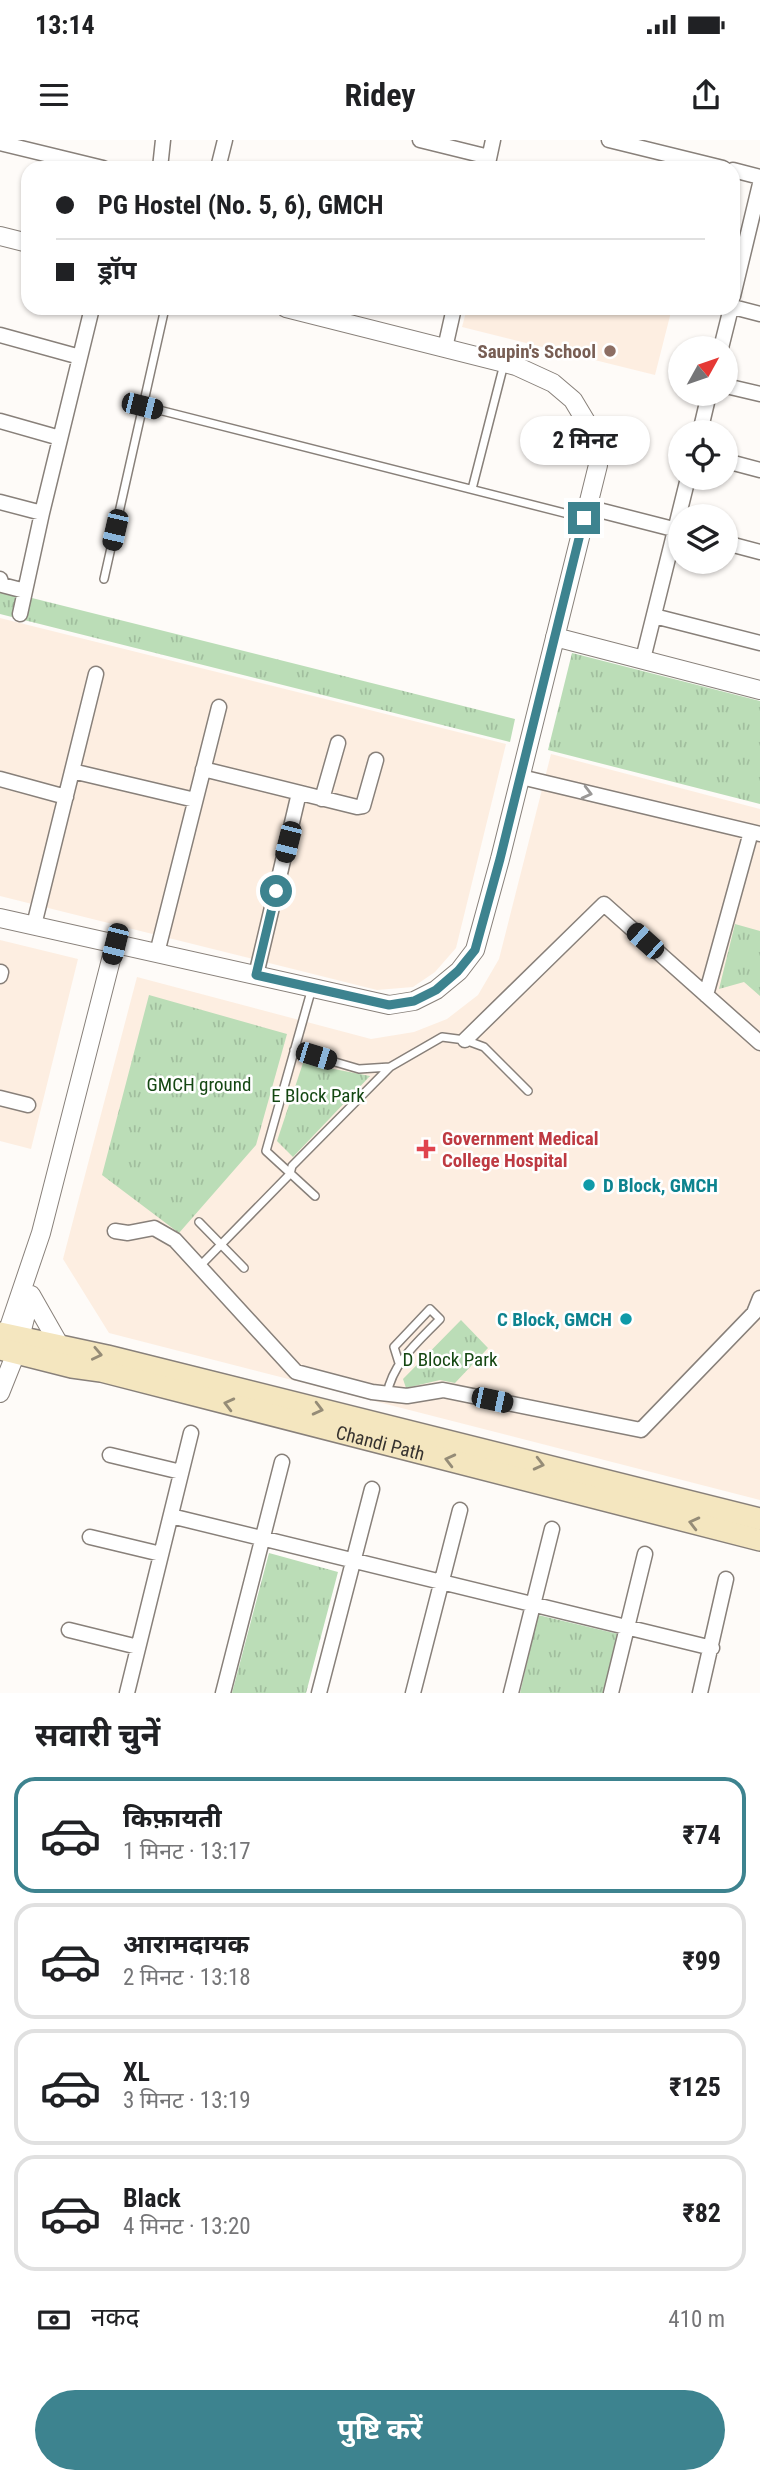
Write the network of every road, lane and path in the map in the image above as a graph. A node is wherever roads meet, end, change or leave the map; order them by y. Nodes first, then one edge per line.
1 (163, 140) edge
2 (225, 140) edge
3 (420, 140) edge
4 (493, 140) edge
5 (609, 140) edge
6 (0, 143) edge
7 (51, 161) edge
8 (161, 161) edge
9 (220, 161) edge
10 (482, 161) edge
11 (488, 161) edge
12 (694, 161) edge
13 (740, 172) edge
14 (760, 177) edge
15 (760, 184) edge
16 (755, 230) edge
17 (0, 236) edge
18 (21, 241) edge
19 (740, 267) edge
20 (740, 310) edge
21 (760, 314) edge
22 (90, 315) edge
23 (163, 315) edge
24 (314, 315) edge
25 (452, 315) edge
26 (730, 315) edge
27 (0, 335) edge
28 (724, 336) edge
29 (445, 348) junction
30 (80, 357) junction
31 (504, 363) junction
32 (738, 389) edge
33 (760, 394) edge
34 (142, 406) junction
35 (0, 421) edge
36 (60, 438) junction
37 (738, 464) edge
38 (760, 470) edge
39 (472, 489) junction
40 (0, 502) edge
41 (586, 512) junction
42 (42, 513) junction
43 (668, 529) edge
44 (738, 546) edge
45 (760, 552) edge
46 (668, 566) edge
47 (104, 579) dead end
48 (1, 585) edge
49 (24, 591) junction
50 (20, 614) dead end
51 (654, 616) junction
52 (555, 637) junction
53 (760, 643) edge
54 (643, 659) junction
55 (96, 674) dead end
56 (760, 691) edge
57 (219, 707) dead end
58 (338, 743) dead end
59 (376, 760) dead end
60 (203, 769) junction
61 (72, 771) junction
62 (521, 777) junction
63 (0, 779) edge
64 (299, 793) junction
65 (66, 797) junction
66 (322, 799) junction
67 (195, 800) junction
68 (755, 833) edge
69 (0, 918) edge
70 (34, 925) junction
71 (115, 944) junction
72 (157, 953) junction
73 (256, 975) junction
74 (312, 988) junction
75 (706, 995) junction
76 (464, 1041) junction
77 (760, 1043) edge
78 (294, 1050) junction
79 (390, 1067) junction
80 (528, 1091) dead end
81 (0, 1098) edge
82 (27, 1105) dead end
83 (290, 1174) junction
84 (315, 1196) dead end
85 (200, 1222) dead end
86 (115, 1231) dead end
87 (222, 1244) junction
88 (200, 1267) junction
89 (244, 1268) dead end
90 (27, 1292) junction
91 (760, 1298) edge
92 (0, 1306) edge
93 (757, 1316) edge
94 (6, 1345) edge
95 (60, 1346) junction
96 (399, 1363) junction
97 (0, 1393) edge
98 (387, 1395) junction
99 (191, 1433) dead end
100 (110, 1455) dead end
101 (282, 1462) dead end
102 (181, 1472) junction
103 (372, 1489) dead end
104 (460, 1510) dead end
105 (171, 1516) junction
106 (760, 1520) edge
107 (552, 1529) dead end
108 (90, 1537) dead end
109 (263, 1538) junction
110 (760, 1540) edge
111 (161, 1554) junction
112 (645, 1554) dead end
113 (354, 1560) junction
114 (726, 1579) dead end
115 (442, 1582) junction
116 (533, 1604) junction
117 (628, 1628) junction
118 (69, 1630) dead end
119 (138, 1647) junction
120 (712, 1648) junction
121 (127, 1693) edge
122 (223, 1693) edge
123 (319, 1693) edge
124 (413, 1693) edge
125 (511, 1693) edge
126 (611, 1693) edge
127 (700, 1693) edge

1 - 8 street
2 - 9 street
3 - 10 street
4 - 11 street
5 - 12 street
6 - 7 street
13 - 14 street
15 - 16 street
16 - 19 street
17 - 18 street
20 - 21 street
22 - 30 street
23 - 34 lane
24 - 29 street
25 - 29 street
26 - 28 street
27 - 30 street
29 - 31 street
30 - 36 street
31 - 39 lane
31 - 41 street
32 - 33 street
34 - 39 lane
34 - 47 lane
35 - 36 street
36 - 42 street
37 - 38 street
39 - 41 lane
40 - 42 street
41 - 43 street
41 - 52 street
42 - 49 street
44 - 45 street
46 - 51 street
48 - 49 street
49 - 50 street
51 - 53 street
51 - 54 street
52 - 54 street
52 - 62 street
54 - 56 street
55 - 61 street
57 - 60 street
58 - 66 street
59 - 66 street
60 - 64 street
60 - 67 street
61 - 65 street
61 - 67 street
62 -> 68 street
62 - 74 street
63 - 65 street
64 - 66 street
64 - 73 street
65 - 70 street
67 - 72 street
68 - 75 street
69 - 70 street
70 - 71 street
71 - 72 street
71 - 90 street
72 - 73 street
73 - 74 street
74 - 78 lane
75 - 76 street
75 - 77 street
76 - 79 lane
76 - 80 lane
78 - 79 lane
78 - 83 lane
79 - 83 lane
81 - 82 street
83 - 84 lane
83 - 87 lane
85 - 87 lane
86 - 88 street
87 - 88 lane
87 - 89 lane
88 - 98 street
90 - 92 street
90 - 94 street
90 - 95 street
91 - 93 street
93 - 98 street
94 - 95 main road, Chandi Path
94 - 97 street
110 -> 94 main road, Chandi Path
95 -> 106 main road, Chandi Path
96 - 96 lane
96 - 98 lane
99 - 102 street
100 - 102 street
101 - 109 street
102 - 105 street
103 - 113 street
104 - 115 street
105 - 109 street
105 - 111 street
107 - 116 street
108 - 111 street
109 - 113 street
109 - 122 street
111 - 119 street
112 - 117 street
113 - 115 street
113 - 123 street
114 - 120 street
115 - 116 street
115 - 124 street
116 - 117 street
116 - 125 street
117 - 120 street
117 - 126 street
118 - 119 street
119 - 121 street
120 - 127 street

